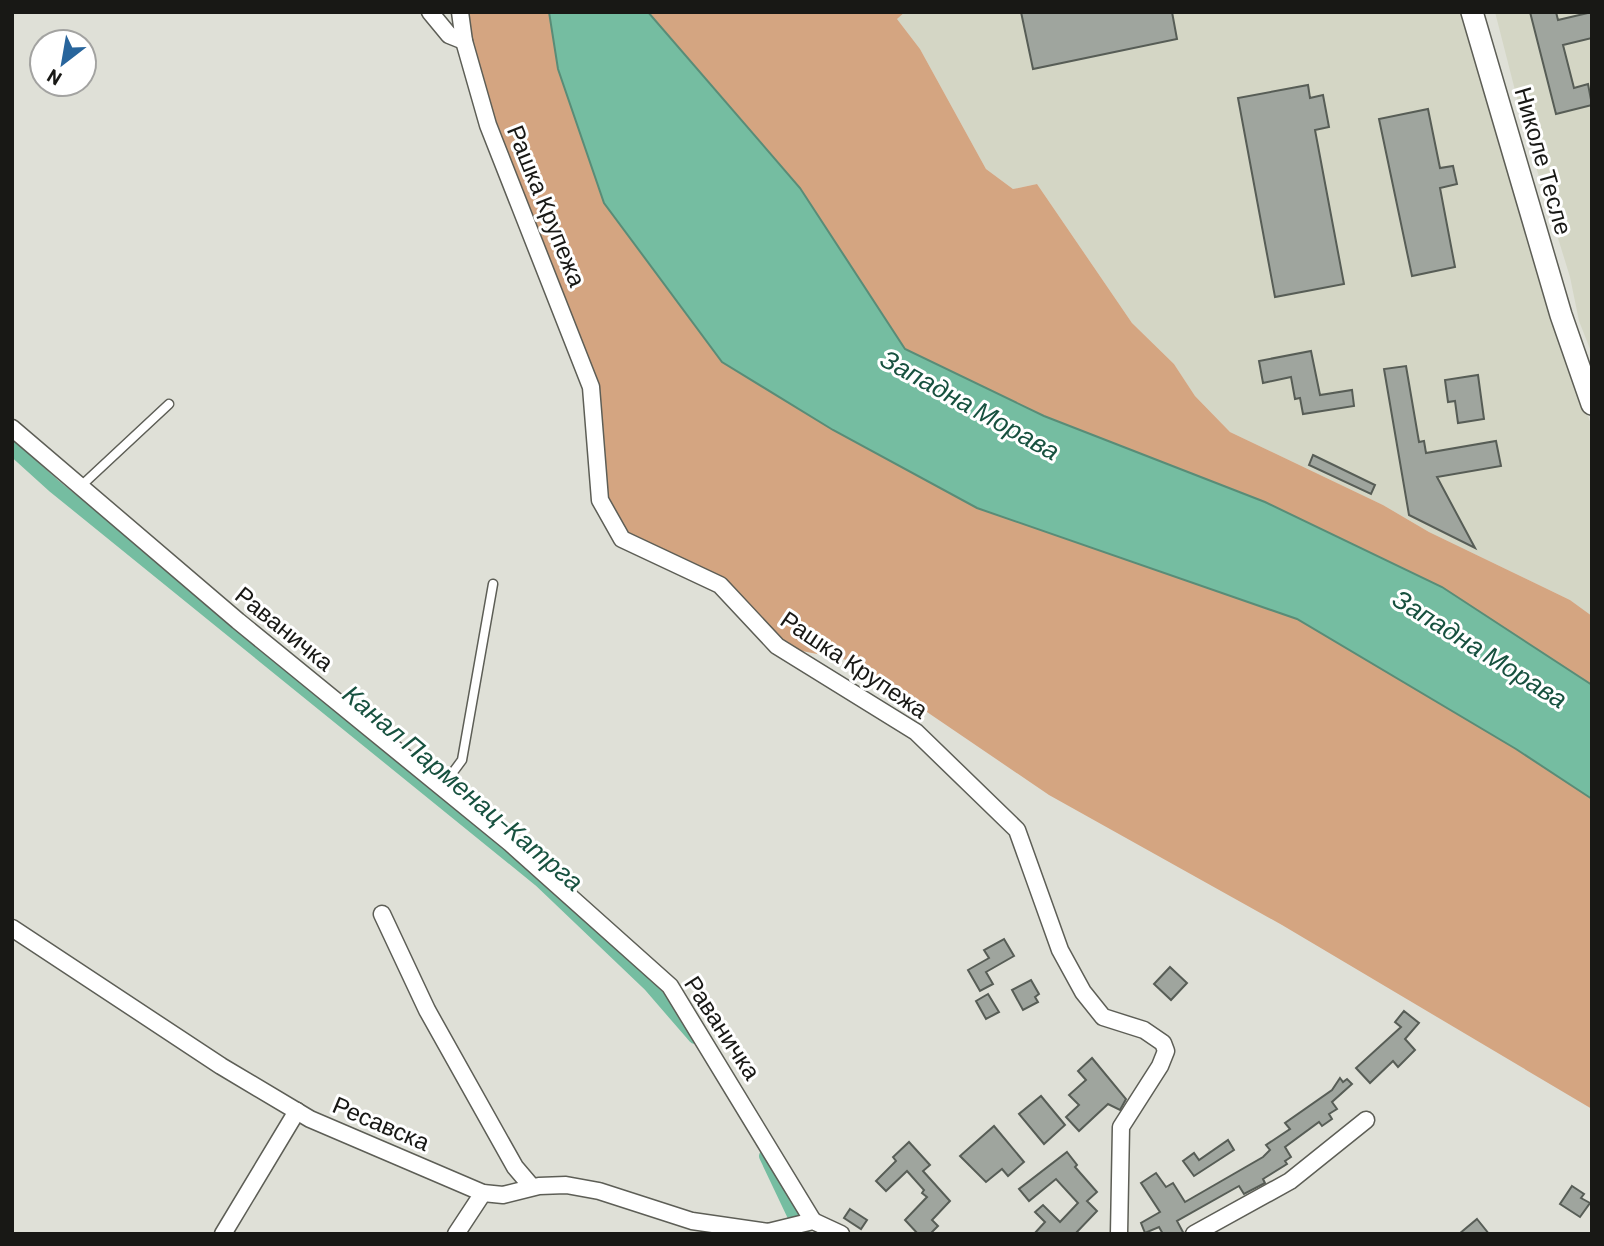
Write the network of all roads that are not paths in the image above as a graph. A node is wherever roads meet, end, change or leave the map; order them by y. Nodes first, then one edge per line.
1 (430, 12) edge
2 (460, 12) edge
3 (1472, 12) edge
4 (464, 41) junction
5 (169, 404) dead end
6 (1592, 404) edge
7 (12, 428) edge
8 (80, 486) junction
9 (493, 584) dead end
10 (442, 788) junction
11 (383, 914) dead end
12 (12, 928) edge
13 (297, 1111) junction
14 (1366, 1120) dead end
15 (532, 1187) junction
16 (483, 1192) junction
17 (809, 1222) junction
18 (781, 1231) edge
19 (223, 1234) edge
20 (456, 1234) edge
21 (841, 1234) edge
22 (1119, 1234) edge
23 (1194, 1234) edge

1 - 4 street
2 - 4 street, Рашка Крупежа
3 - 6 street, Николе Тесле
4 - 22 street, Рашка Крупежа
5 - 8 lane
7 - 8 street, Раваничка
8 - 10 street, Раваничка
9 - 10 lane
10 - 17 street, Раваничка
11 - 15 street
12 - 13 street, Ресавска
13 - 16 street, Ресавска
13 - 19 street
14 - 23 street
15 - 16 street, Ресавска
15 - 18 street, Ресавска
16 - 20 street
17 - 18 street
17 - 21 street

